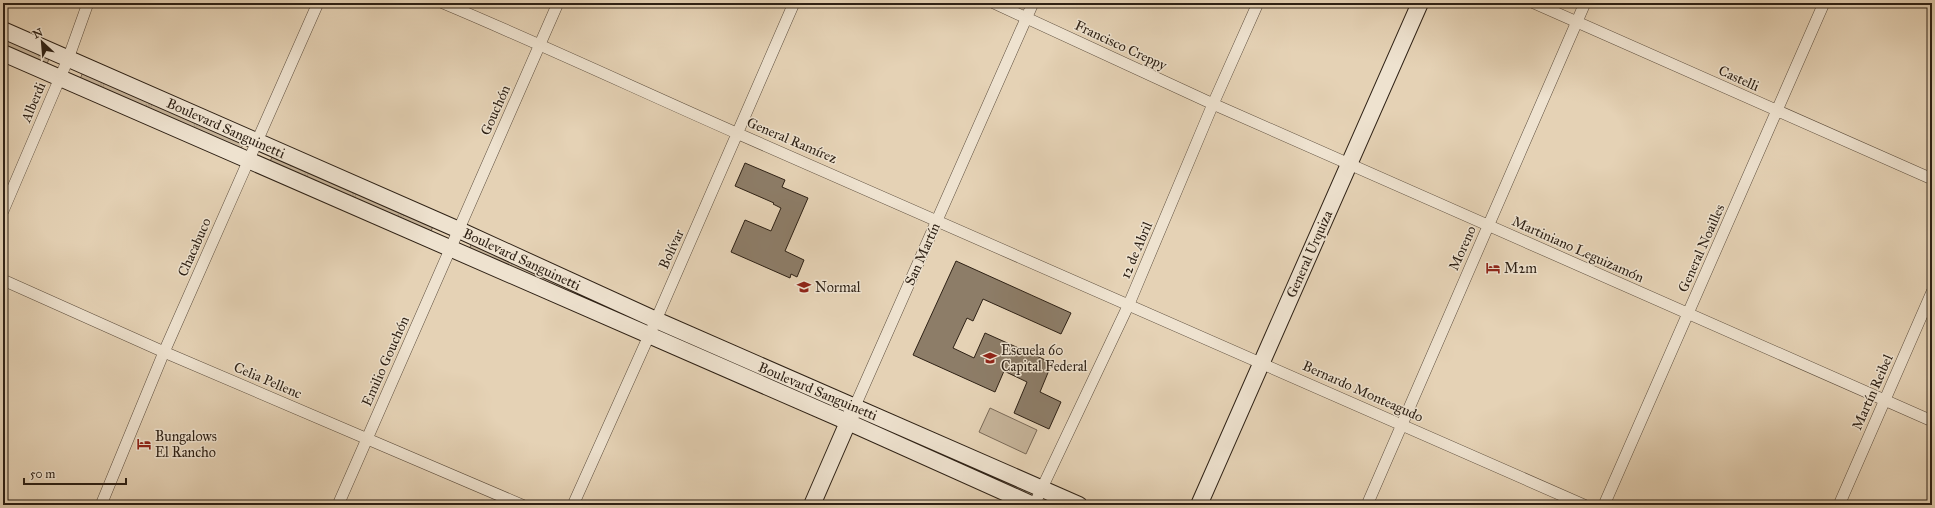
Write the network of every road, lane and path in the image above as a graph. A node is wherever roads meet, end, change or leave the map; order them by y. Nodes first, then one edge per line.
1 (88, 3) edge
2 (318, 3) edge
3 (443, 3) edge
4 (558, 3) edge
5 (794, 3) edge
6 (994, 3) edge
7 (1033, 3) edge
8 (1258, 3) edge
9 (1420, 3) edge
10 (1534, 3) edge
11 (1585, 3) edge
12 (1824, 3) edge
13 (1026, 17) junction
14 (1577, 22) junction
15 (3, 30) edge
16 (541, 44) junction
17 (3, 53) edge
18 (68, 58) junction
19 (60, 78) junction
20 (1213, 104) junction
21 (1777, 111) junction
22 (738, 133) junction
23 (257, 142) junction
24 (249, 160) junction
25 (1348, 164) junction
26 (1932, 179) edge
27 (3, 211) edge
28 (938, 219) junction
29 (1488, 226) junction
30 (459, 230) junction
31 (451, 248) junction
32 (3, 280) edge
33 (1932, 292) edge
34 (1129, 304) junction
35 (1688, 314) junction
36 (656, 320) junction
37 (650, 335) junction
38 (164, 352) junction
39 (1261, 362) junction
40 (1884, 400) junction
41 (855, 406) junction
42 (1932, 421) edge
43 (848, 422) junction
44 (1402, 424) junction
45 (367, 439) junction
46 (1041, 489) junction
47 (101, 505) edge
48 (338, 505) edge
49 (522, 505) edge
50 (573, 505) edge
51 (812, 505) edge
52 (1034, 505) edge
53 (1079, 505) edge
54 (1199, 505) edge
55 (1367, 505) edge
56 (1584, 505) edge
57 (1604, 505) edge
58 (1839, 505) edge

1 - 18 street, Alberdi
2 - 23 street, Chacabuco
3 - 16 street, General Ramírez
4 - 16 street, Gouchón
5 - 22 street, Bolívar
6 - 13 street, Francisco Creppy
7 - 13 street, San Martín
8 - 20 street, 12 de Abril
9 - 25 street, General Urquiza
10 - 14 street, Castelli
11 - 14 street, Moreno
12 - 21 street, General Noailles
13 - 20 street, Francisco Creppy
13 - 28 street, San Martín
14 - 21 street, Castelli
14 - 29 street, Moreno
15 - 18 street, Boulevard Sanguinetti
16 - 22 street, General Ramírez
16 - 30 street, Gouchón
17 - 19 street, Boulevard Sanguinetti
18 - 19 street, Alberdi
18 - 23 street, Boulevard Sanguinetti
19 - 24 street, Boulevard Sanguinetti
19 - 27 street, Alberdi
20 - 25 street, Martiniano Leguizamón
20 - 34 street, 12 de Abril
21 - 26 street, Castelli
21 - 35 street, General Noailles
22 - 28 street, General Ramírez
22 - 36 street, Bolívar
23 - 24 street, Chacabuco
23 - 30 street, Boulevard Sanguinetti
24 - 31 street, Boulevard Sanguinetti
24 - 38 street, Chacabuco
25 - 29 street, Martiniano Leguizamón
25 - 39 street, General Urquiza
28 - 34 street, General Ramírez
28 - 41 street, San Martín
29 - 35 street, Martiniano Leguizamón
29 - 44 street, Moreno
30 - 31 street, Emilio Gouchón
30 - 36 street, Boulevard Sanguinetti
31 - 37 street, Boulevard Sanguinetti
31 - 45 street, Emilio Gouchón
32 - 38 street, Celia Pellenc
33 - 40 street, Martín Reibel
34 - 39 street, Bernardo Monteagudo
34 - 46 street, 12 de Abril
35 - 40 street, Martiniano Leguizamón
35 - 57 street, General Noailles
36 - 37 street, Bolívar
36 - 41 street, Boulevard Sanguinetti
37 - 43 street, Boulevard Sanguinetti
37 - 50 street, Bolívar
38 - 45 street, Celia Pellenc
38 - 47 street, Chacabuco
39 - 44 street, Bernardo Monteagudo
39 - 54 street, General Urquiza
40 - 42 street, Martiniano Leguizamón
40 - 58 street, Martín Reibel
41 - 43 street, San Martín
41 - 46 street, Boulevard Sanguinetti
43 - 51 street, San Martín
43 - 52 street, Boulevard Sanguinetti
44 - 55 street, Moreno
44 - 56 street, Bernardo Monteagudo
45 - 48 street, Emilio Gouchón
45 - 49 street, Celia Pellenc
46 - 52 street, 12 de Abril
46 - 53 street, Boulevard Sanguinetti

